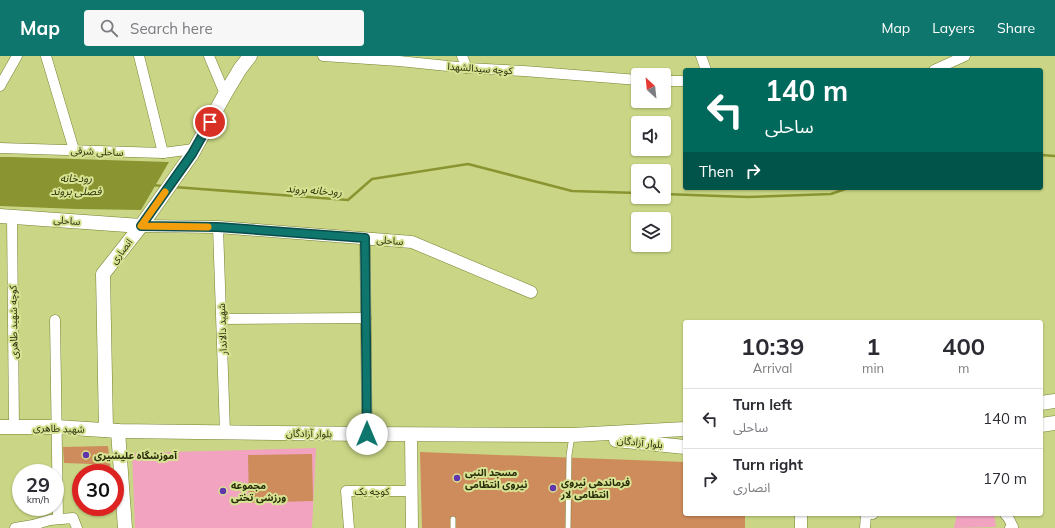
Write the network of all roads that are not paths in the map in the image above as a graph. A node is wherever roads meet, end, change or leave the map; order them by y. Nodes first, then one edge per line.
1 (17, 56) edge
2 (46, 56) edge
3 (139, 56) edge
4 (209, 56) edge
5 (250, 56) edge
6 (323, 56) edge
7 (462, 56) edge
8 (701, 56) edge
9 (965, 56) edge
10 (467, 68) junction
11 (705, 68) edge
12 (938, 68) edge
13 (631, 79) edge
14 (671, 81) edge
15 (683, 81) edge
16 (0, 86) edge
17 (225, 94) junction
18 (0, 148) edge
19 (74, 150) junction
20 (193, 152) junction
21 (163, 153) junction
22 (6, 216) edge
23 (141, 226) junction
24 (218, 227) junction
25 (365, 238) junction
26 (531, 292) dead end
27 (366, 318) junction
28 (222, 319) junction
29 (55, 320) dead end
30 (1055, 401) edge
31 (1043, 403) edge
32 (1055, 422) edge
33 (1043, 425) edge
34 (0, 427) edge
35 (14, 427) junction
36 (57, 427) junction
37 (683, 429) edge
38 (112, 430) junction
39 (225, 432) junction
40 (367, 434) junction
41 (411, 434) junction
42 (572, 435) junction
43 (683, 447) edge
44 (56, 464) edge
45 (411, 491) junction
46 (58, 516) edge
47 (801, 516) edge
48 (866, 516) edge
49 (1007, 516) edge
50 (58, 519) junction
51 (453, 519) dead end
52 (1012, 527) edge
53 (15, 528) edge
54 (77, 528) edge
55 (125, 528) edge
56 (349, 528) edge
57 (412, 528) edge
58 (453, 528) edge
59 (568, 528) edge
60 (801, 528) edge
61 (865, 528) edge

1 - 16 street
2 - 19 street
3 - 21 street
4 - 17 street
5 - 17 main road, انصاری
6 - 10 street, کوچه سیدالشهدا
7 - 10 street
8 - 11 street
9 - 12 street
10 - 13 street, کوچه سیدالشهدا
14 - 15 street
17 - 20 main road, انصاری
18 - 19 street, ساحلی شرقی
19 - 21 street, ساحلی شرقی
20 - 21 street, ساحلی شرقی
20 - 23 main road, انصاری
22 - 23 main road, ساحلی
22 - 35 street, کوچه شهید طاهری
23 - 24 street, ساحلی
23 - 38 main road, انصاری
24 - 25 street, ساحلی
24 - 28 street, شهید دالاندار
25 - 26 street, ساحلی
25 - 27 street
27 - 28 street
27 - 40 street
28 - 39 street, شهید دالاندار
29 - 36 street
30 - 31 main road
32 - 33 main road
34 - 35 main road, شهید طاهری
35 - 36 main road, شهید طاهری
36 - 38 main road, شهید طاهری
36 - 44 street
37 - 42 main road, بلوار آزادگان
38 - 39 main road, بلوار آزادگان
38 - 55 main road, انصاری
39 - 40 main road, بلوار آزادگان
40 - 41 main road, بلوار آزادگان
41 - 42 main road, بلوار آزادگان
41 - 45 street
42 - 43 main road, بلوار آزادگان
42 - 59 lane
45 - 56 street, کوچه یک
45 - 57 street
46 - 50 street
47 - 60 street
48 - 61 street
49 - 52 street
50 - 53 street
50 - 54 street
51 - 58 lane

